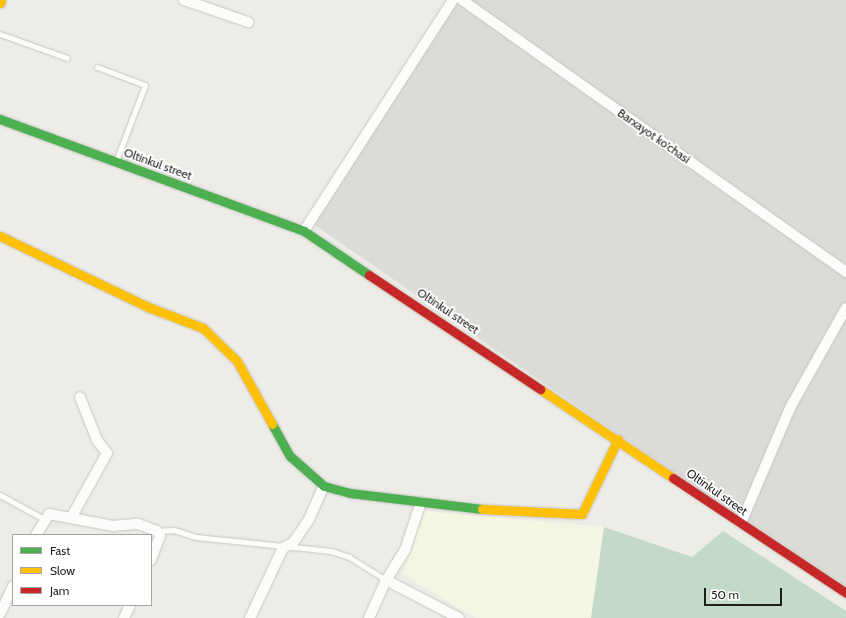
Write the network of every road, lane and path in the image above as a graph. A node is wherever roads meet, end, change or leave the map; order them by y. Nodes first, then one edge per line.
1 (184, 0) edge
2 (453, 0) edge
3 (462, 0) edge
4 (248, 22) dead end
5 (0, 34) edge
6 (67, 58) dead end
7 (98, 66) dead end
8 (0, 119) edge
9 (116, 162) junction
10 (304, 231) junction
11 (0, 236) edge
12 (846, 272) edge
13 (846, 308) edge
14 (80, 397) dead end
15 (618, 439) junction
16 (324, 486) junction
17 (0, 495) edge
18 (421, 502) junction
19 (71, 518) junction
20 (44, 519) junction
21 (741, 524) junction
22 (157, 531) junction
23 (36, 534) edge
24 (284, 548) junction
25 (152, 557) edge
26 (386, 580) junction
27 (12, 588) edge
28 (844, 591) edge
29 (130, 606) edge
30 (0, 614) edge
31 (124, 618) edge
32 (250, 618) edge
33 (369, 618) edge
34 (459, 618) edge

1 - 4 street
2 - 10 street
3 - 12 street, Barxayot ko'chasi
5 - 6 lane
7 - 9 lane
8 - 9 main road, Oltinkul street
9 - 10 main road, Oltinkul street
10 - 15 main road, Oltinkul street
11 - 16 main road
13 - 21 street
14 - 19 street
15 - 18 main road
15 - 21 main road, Oltinkul street
16 - 18 main road
16 - 24 street
17 - 20 lane
18 - 26 street
19 - 20 street
19 - 22 street
20 - 23 street
21 - 28 main road, Oltinkul street
22 - 24 lane
22 - 25 street
24 - 26 lane
24 - 32 street
26 - 33 street
26 - 34 street
27 - 30 street
29 - 31 street

